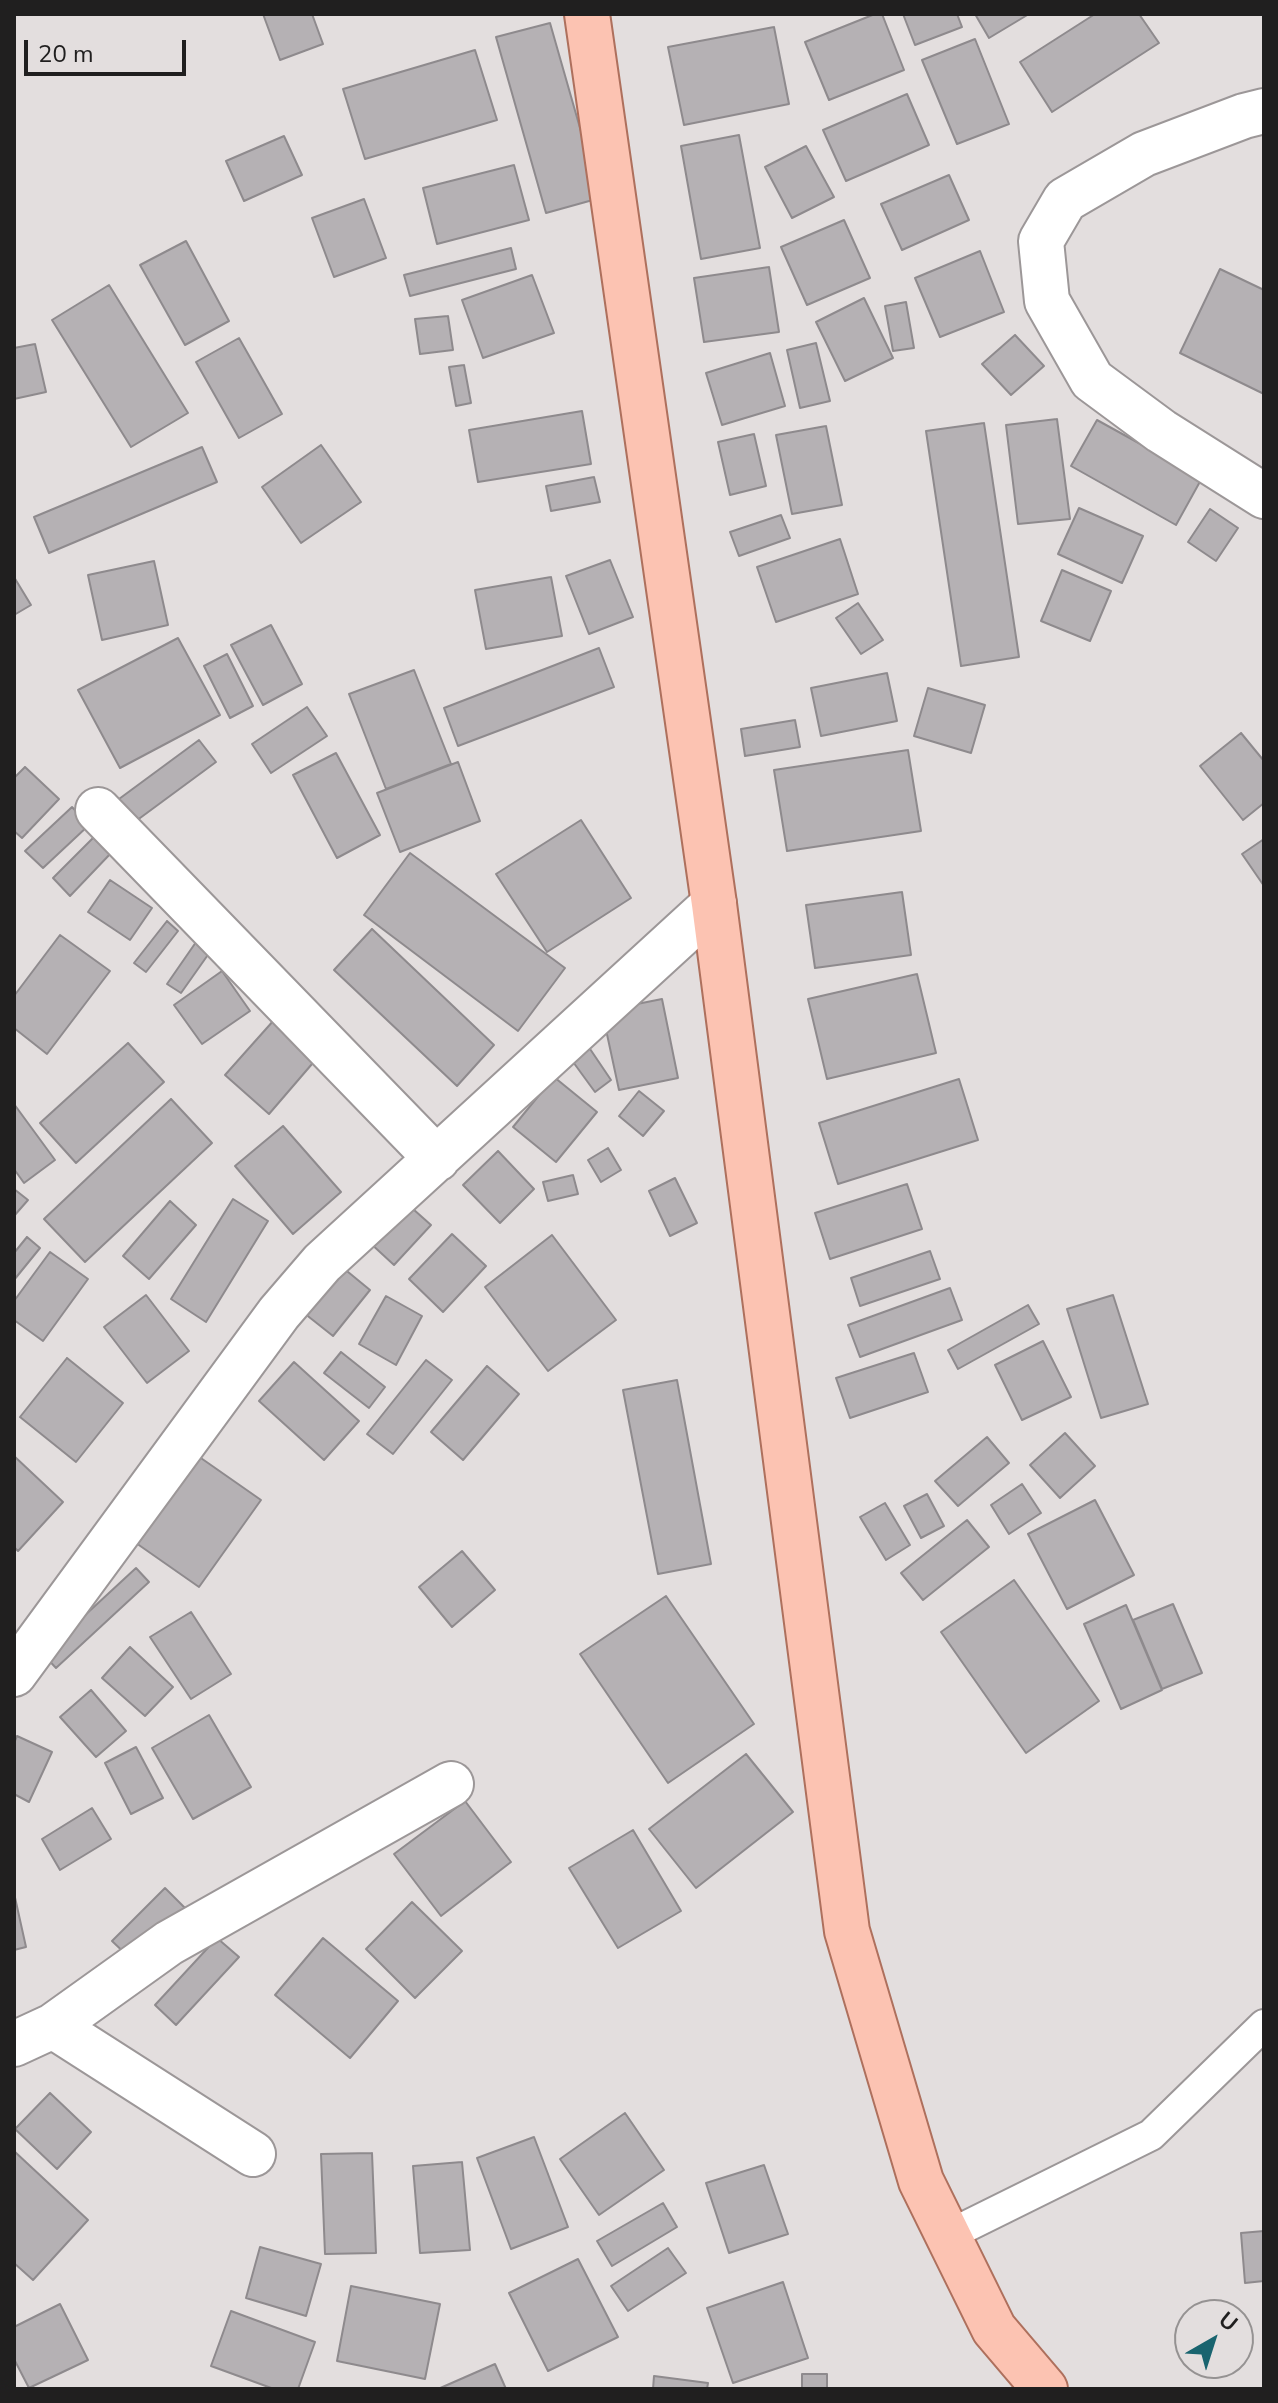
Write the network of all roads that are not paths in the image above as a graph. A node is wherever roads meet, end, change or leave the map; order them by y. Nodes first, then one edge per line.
1 (587, 14) edge
2 (1264, 111) edge
3 (1264, 496) edge
4 (98, 810) dead end
5 (714, 904) junction
6 (437, 1159) junction
7 (14, 1674) edge
8 (451, 1784) dead end
9 (1264, 2025) edge
10 (53, 2026) junction
11 (14, 2044) edge
12 (253, 2154) dead end
13 (947, 2236) junction
14 (1045, 2389) edge

1 - 5 main road
2 - 3 street
4 - 6 street
5 - 6 street
5 - 13 main road
6 - 7 street
8 - 10 street
9 - 13 lane
10 - 11 street
10 - 12 street
13 - 14 main road

